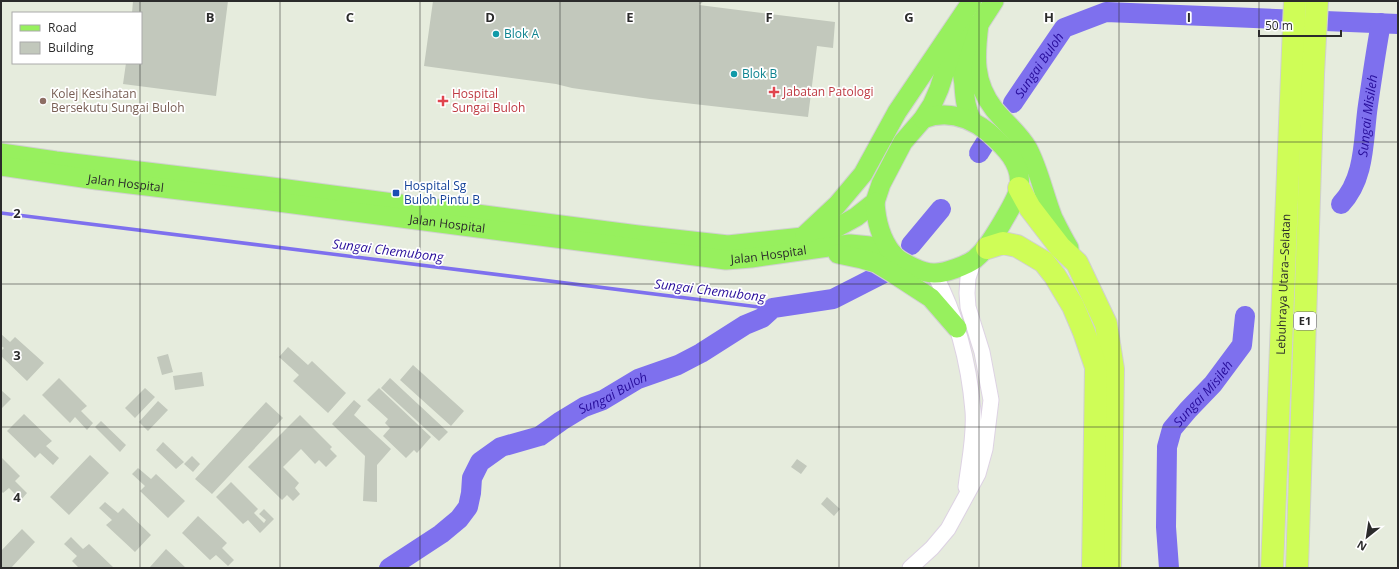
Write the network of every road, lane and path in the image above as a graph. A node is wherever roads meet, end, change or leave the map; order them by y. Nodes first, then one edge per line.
1 (994, 1) edge
2 (1295, 1) edge
3 (1317, 1) edge
4 (968, 8) edge
5 (979, 24) junction
6 (1302, 72) junction
7 (923, 119) junction
8 (972, 121) junction
9 (886, 133) junction
10 (1, 153) edge
11 (1, 166) edge
12 (881, 184) junction
13 (1019, 188) junction
14 (875, 202) junction
15 (803, 244) junction
16 (892, 254) junction
17 (980, 254) junction
18 (1077, 263) junction
19 (934, 273) junction
20 (957, 328) junction
21 (964, 498) junction
22 (910, 568) edge
23 (1093, 568) edge
24 (1110, 568) edge
25 (1272, 568) edge
26 (1297, 568) edge

1 - 5 main road
2 - 6 highway, Lebuhraya Utara–Selatan / E1
3 - 6 highway, Lebuhraya Utara–Selatan / E1
4 - 7 main road, Jalan Hospital
4 - 9 main road, Jalan Hospital
5 - 8 main road
5 - 18 main road
6 - 25 highway, Lebuhraya Utara–Selatan / E1
6 - 26 highway, Lebuhraya Utara–Selatan / E1
7 - 8 main road
7 - 12 main road, Jalan Hospital
8 - 13 main road
9 - 12 main road
9 - 15 main road, Jalan Hospital
10 - 15 main road, Jalan Hospital
11 - 15 main road, Jalan Hospital
12 - 14 main road, Jalan Hospital
13 - 17 main road
13 - 18 highway
14 - 15 main road, Jalan Hospital
14 - 16 main road
15 - 16 main road, Jalan Hospital
15 - 20 main road
16 - 19 main road, Jalan Hospital
17 - 19 main road
17 - 21 street
17 - 23 highway
18 - 24 highway
19 - 20 street
20 - 21 street
21 - 22 street

